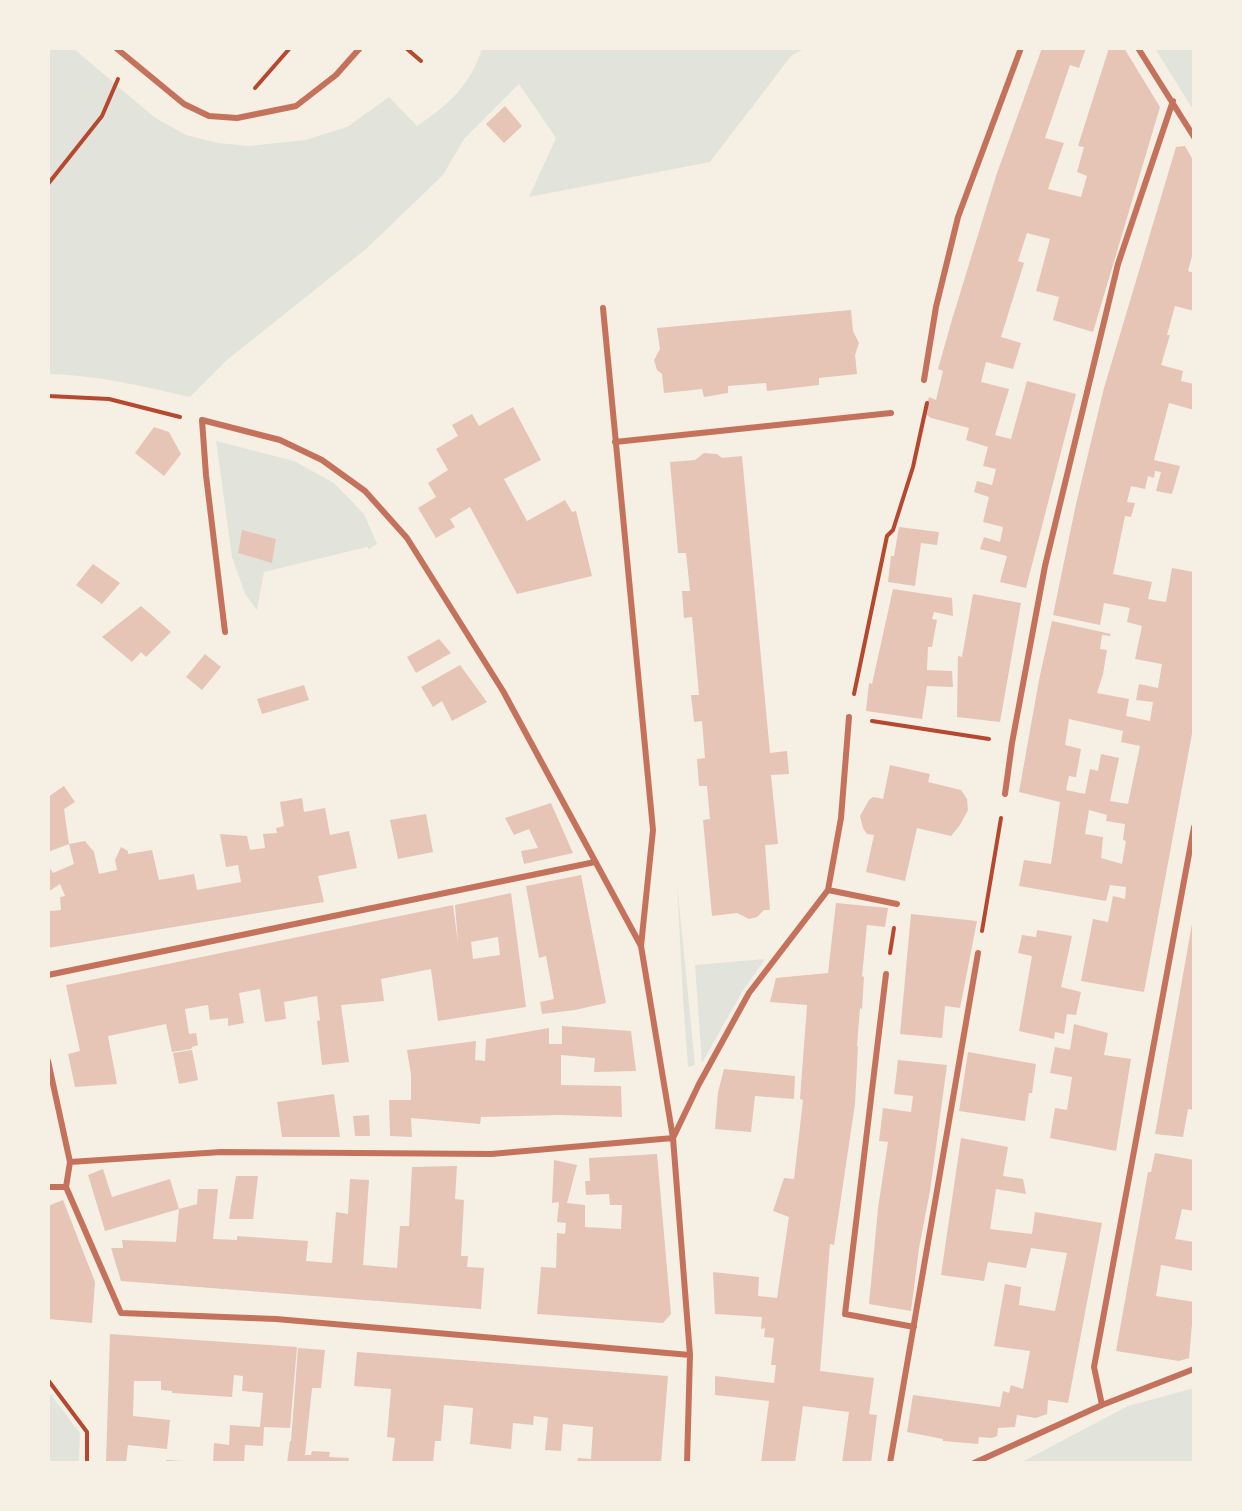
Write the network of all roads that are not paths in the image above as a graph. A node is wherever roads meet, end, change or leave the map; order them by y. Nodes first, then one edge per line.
1 (116, 48) edge
2 (360, 48) edge
3 (1021, 48) edge
4 (1138, 48) edge
5 (1173, 101) junction
6 (1194, 137) edge
7 (603, 308) dead end
8 (924, 380) road end
9 (891, 413) dead end
10 (615, 442) junction
11 (225, 632) dead end
12 (849, 717) road end
13 (1005, 794) road end
14 (1194, 827) edge
15 (595, 862) junction
16 (828, 890) junction
17 (897, 904) road end
18 (641, 946) junction
19 (978, 953) road end
20 (886, 974) road end
21 (48, 975) edge
22 (48, 1061) edge
23 (674, 1138) junction
24 (70, 1162) junction
25 (48, 1187) edge
26 (66, 1187) junction
27 (914, 1327) junction
28 (690, 1355) junction
29 (1194, 1369) edge
30 (1102, 1405) junction
31 (687, 1463) edge
32 (890, 1463) edge
33 (974, 1463) edge

1 - 2 street
3 - 8 street
4 - 5 street
5 - 6 street
5 - 13 street
7 - 10 street
9 - 10 street
10 - 18 street
11 - 15 street
12 - 16 street
14 - 30 street
15 - 18 street
15 - 21 street
16 - 17 street
16 - 23 street
18 - 23 street
19 - 27 street
20 - 27 street
22 - 24 street
23 - 24 street
23 - 28 street
24 - 26 street
25 - 26 street
26 - 28 street
27 - 32 street
28 - 31 street
29 - 30 street
30 - 33 street

